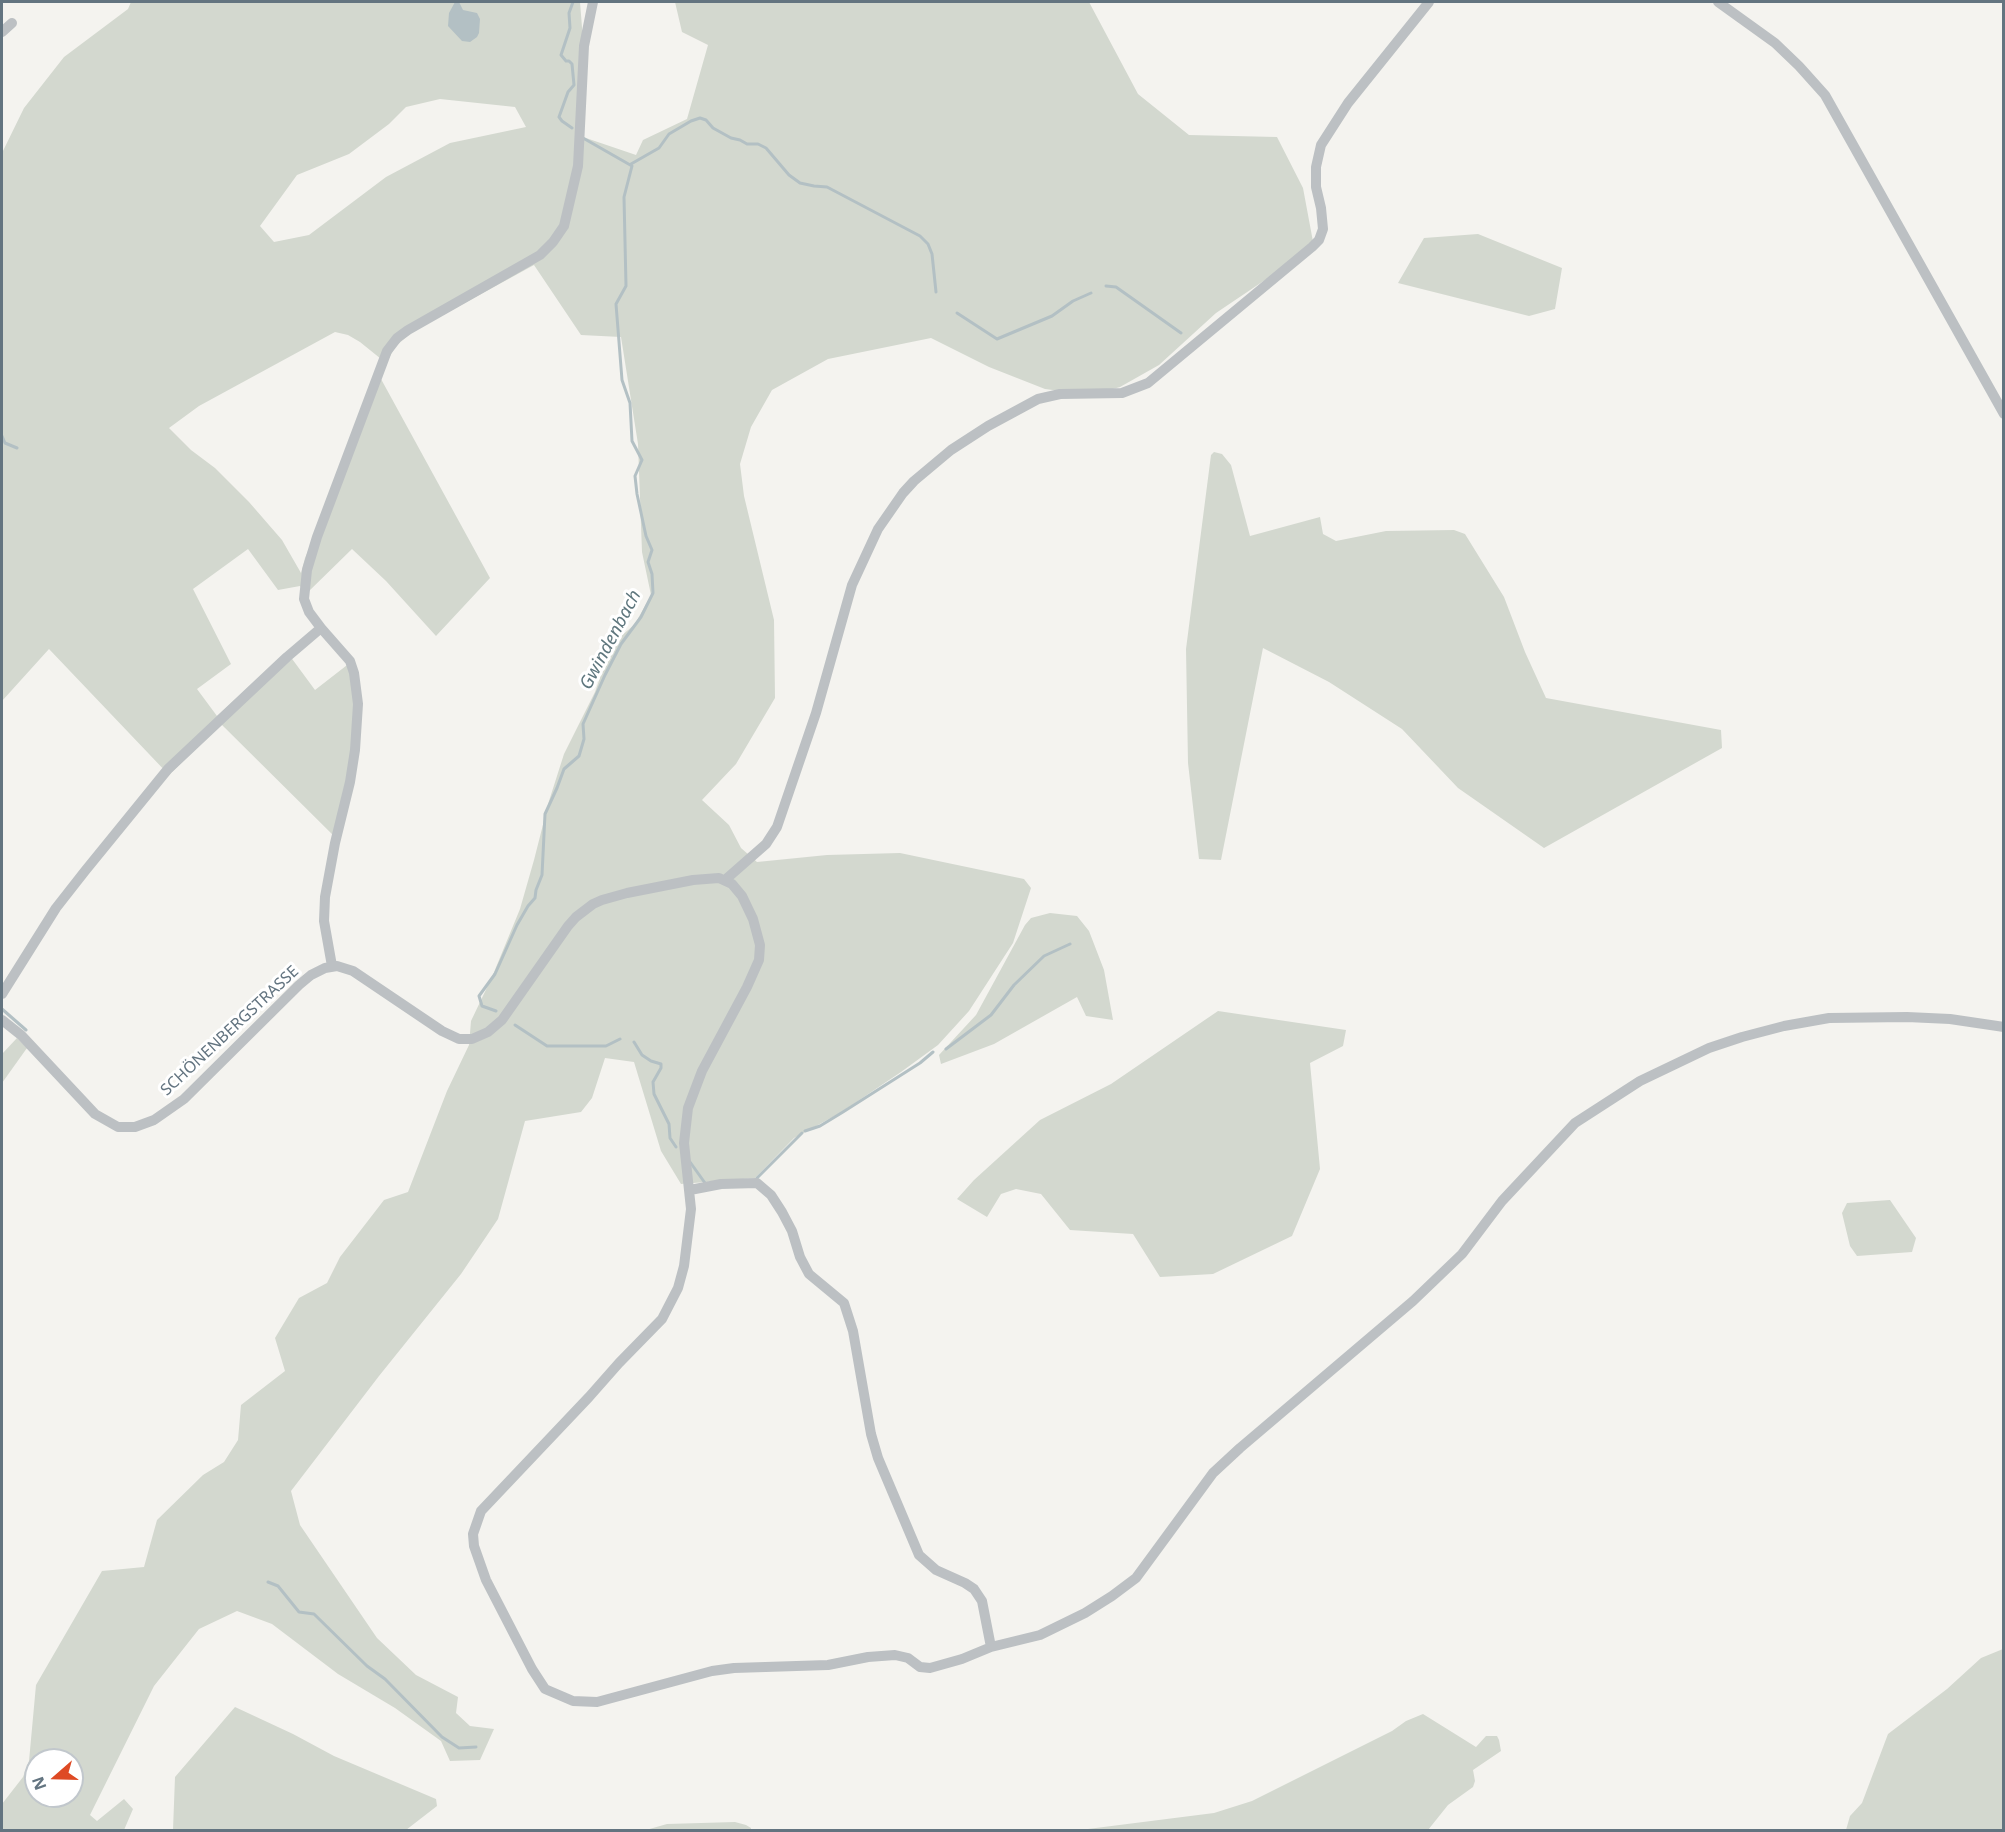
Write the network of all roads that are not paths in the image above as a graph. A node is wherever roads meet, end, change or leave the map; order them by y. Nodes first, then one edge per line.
1 (593, 2) edge
2 (1429, 2) edge
3 (1718, 2) edge
4 (12, 22) dead end
5 (2, 32) edge
6 (2004, 414) edge
7 (321, 628) junction
8 (725, 880) junction
9 (332, 966) junction
10 (2, 994) edge
11 (2, 1020) edge
12 (2004, 1027) edge
13 (690, 1190) junction
14 (991, 1647) junction

1 - 7 street
2 - 8 street
3 - 6 street
4 - 5 street
7 - 9 street
7 - 10 street
8 - 9 street
8 - 13 street
9 - 11 street, SCHÖNENBERGSTRASSE
12 - 14 street
13 - 14 street
13 - 14 street

